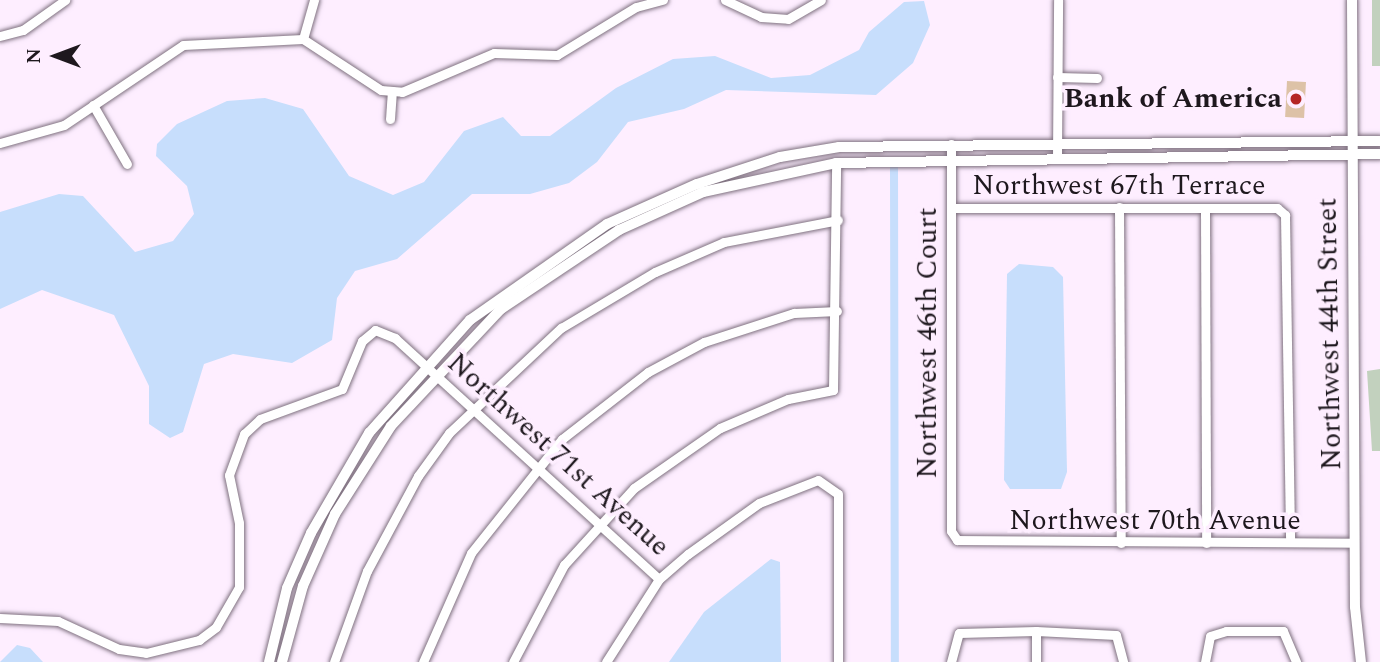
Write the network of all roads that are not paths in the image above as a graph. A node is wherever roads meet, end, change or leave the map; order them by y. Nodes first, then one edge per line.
1 (65, 0) edge
2 (314, 0) edge
3 (663, 0) edge
4 (725, 0) edge
5 (821, 0) edge
6 (1058, 0) edge
7 (1350, 2) edge
8 (0, 36) edge
9 (303, 39) junction
10 (1057, 77) junction
11 (1097, 78) dead end
12 (392, 91) junction
13 (93, 105) junction
14 (390, 119) dead end
15 (1351, 141) junction
16 (1380, 141) edge
17 (0, 143) edge
18 (951, 144) junction
19 (1057, 144) junction
20 (1183, 149) junction
21 (1351, 154) junction
22 (1380, 154) edge
23 (1057, 157) junction
24 (951, 158) junction
25 (836, 163) junction
26 (127, 164) dead end
27 (1119, 207) junction
28 (951, 208) junction
29 (1205, 208) junction
30 (838, 220) junction
31 (837, 311) junction
32 (425, 365) junction
33 (435, 373) junction
34 (474, 409) junction
35 (538, 466) junction
36 (598, 523) junction
37 (957, 540) joint
38 (1121, 542) junction
39 (1290, 542) junction
40 (1206, 543) junction
41 (1354, 543) junction
42 (659, 579) junction
43 (0, 618) edge
44 (1036, 631) junction
45 (269, 662) edge
46 (282, 662) edge
47 (334, 662) edge
48 (423, 662) edge
49 (513, 662) edge
50 (606, 662) edge
51 (838, 662) edge
52 (951, 662) edge
53 (1036, 662) edge
54 (1123, 662) edge
55 (1205, 662) edge
56 (1296, 662) edge
57 (1361, 662) edge

1 - 8 street
2 - 9 street
3 - 12 street
4 - 5 street
6 - 10 street
7 - 15 street, Northwest 44th Street
9 - 12 street
9 - 13 street
10 - 11 street
10 - 19 street
12 - 14 street
13 - 17 street
13 - 26 street
15 - 16 street
15 - 20 street
15 - 21 street, Northwest 44th Street
18 - 19 street
18 - 24 street, Northwest 46th Court
18 - 32 street
19 - 20 street
19 - 23 street
20 - 21 street
20 - 23 street
21 - 22 street
21 - 41 street, Northwest 44th Street
23 - 24 street
24 - 25 street
24 - 28 street, Northwest 46th Court
25 - 30 street
25 - 33 street
27 - 28 street, Northwest 67th Terrace
27 - 29 street, Northwest 67th Terrace
27 - 38 street
28 - 37 street, Northwest 46th Court
29 - 39 street, Northwest 67th Terrace
29 - 40 street
30 - 31 street
30 - 34 street
31 - 35 street
31 - 36 street
32 - 33 street, Northwest 71st Avenue
32 - 43 street, Northwest 71st Avenue
32 - 45 street
33 - 34 street, Northwest 71st Avenue
33 - 46 street
34 - 35 street, Northwest 71st Avenue
34 - 47 street
35 - 36 street, Northwest 71st Avenue
35 - 48 street
36 - 42 street, Northwest 71st Avenue
36 - 49 street
37 - 38 street, Northwest 70th Avenue
38 - 40 street, Northwest 70th Avenue
39 - 40 street, Northwest 70th Avenue
39 - 41 street, Northwest 70th Avenue
41 - 57 street, Northwest 44th Street
42 - 50 street
42 - 51 street
44 - 52 street
44 - 53 street
44 - 54 street
55 - 56 street

